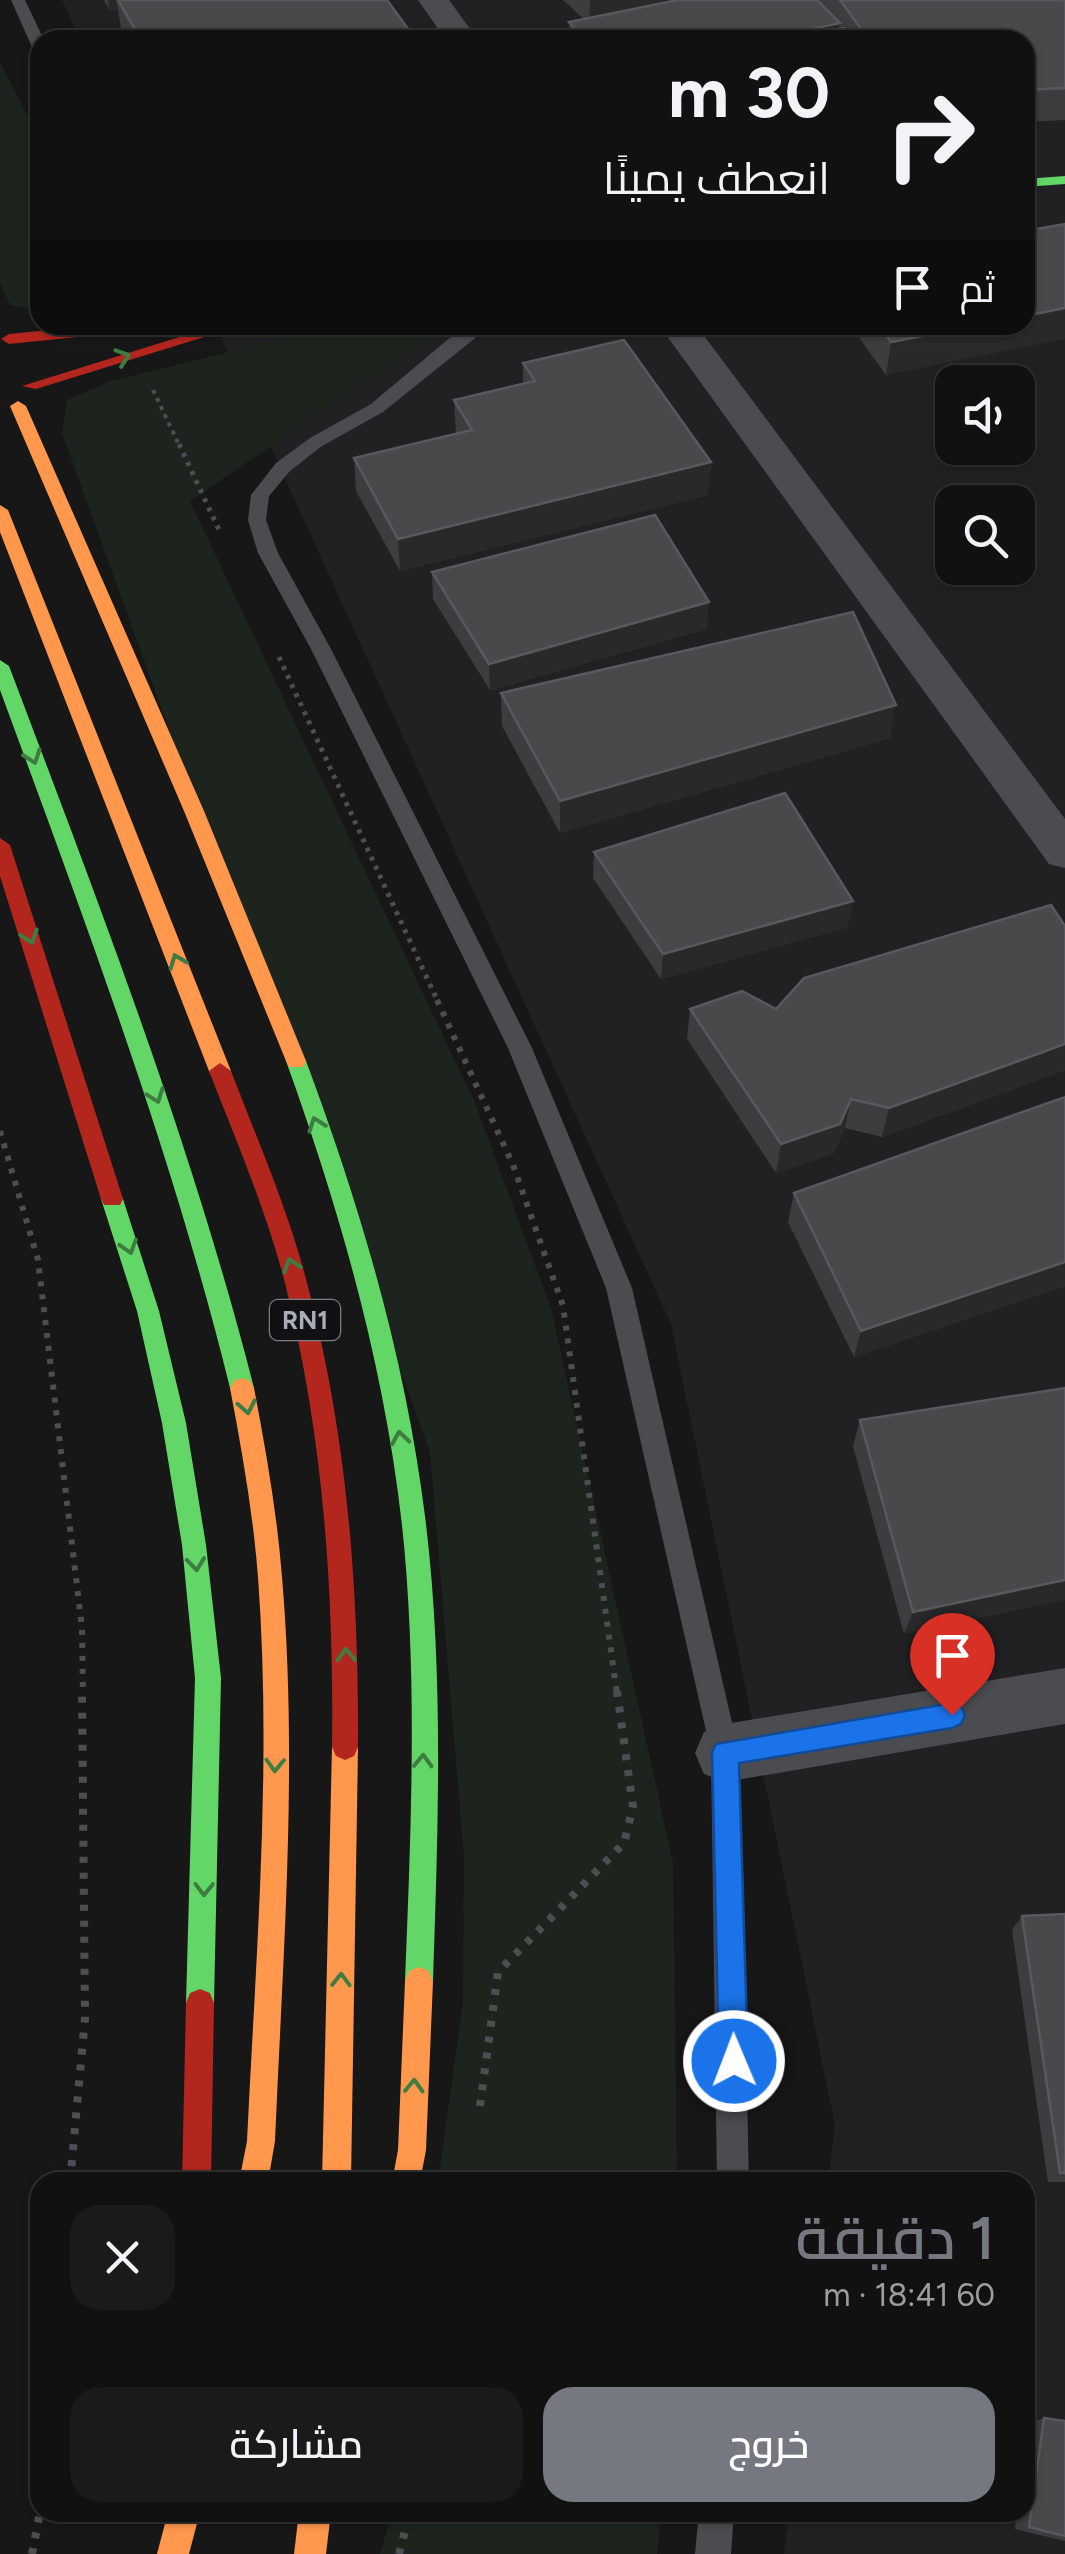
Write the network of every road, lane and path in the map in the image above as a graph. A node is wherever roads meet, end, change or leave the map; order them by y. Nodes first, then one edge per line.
1 (18, 0) edge
2 (433, 0) edge
3 (32, 30) edge
4 (455, 30) edge
5 (1065, 180) edge
6 (1035, 182) edge
7 (30, 335) edge
8 (198, 335) edge
9 (468, 335) edge
10 (684, 335) edge
11 (4, 337) edge
12 (136, 352) junction
13 (16, 404) edge
14 (0, 510) edge
15 (229, 550) dead end
16 (271, 640) dead end
17 (0, 666) edge
18 (0, 845) edge
19 (1065, 852) edge
20 (0, 1131) edge
21 (1065, 1696) edge
22 (726, 1752) junction
23 (477, 2125) dead end
24 (71, 2172) edge
25 (196, 2172) edge
26 (256, 2172) edge
27 (336, 2172) edge
28 (408, 2172) edge
29 (733, 2172) edge
30 (38, 2522) edge
31 (181, 2522) edge
32 (316, 2522) edge
33 (408, 2522) edge
34 (717, 2522) edge
35 (312, 2547) edge
36 (32, 2554) edge
37 (173, 2554) edge
38 (400, 2554) edge
39 (713, 2554) edge

1 - 3 lane
2 - 4 street
5 - 6 main road
7 - 11 main road
8 - 12 main road
9 - 22 lane
10 - 19 street
11 - 13 main road
13 -> 12 main road
12 - 15 path
28 -> 13 main road
27 -> 14 main road, RN1
16 - 23 path
17 -> 26 main road, RN1
18 -> 25 main road
20 - 24 path
21 - 22 street
22 - 29 lane
30 - 36 path
31 - 37 main road
32 - 35 main road
33 - 38 path
34 - 39 lane

